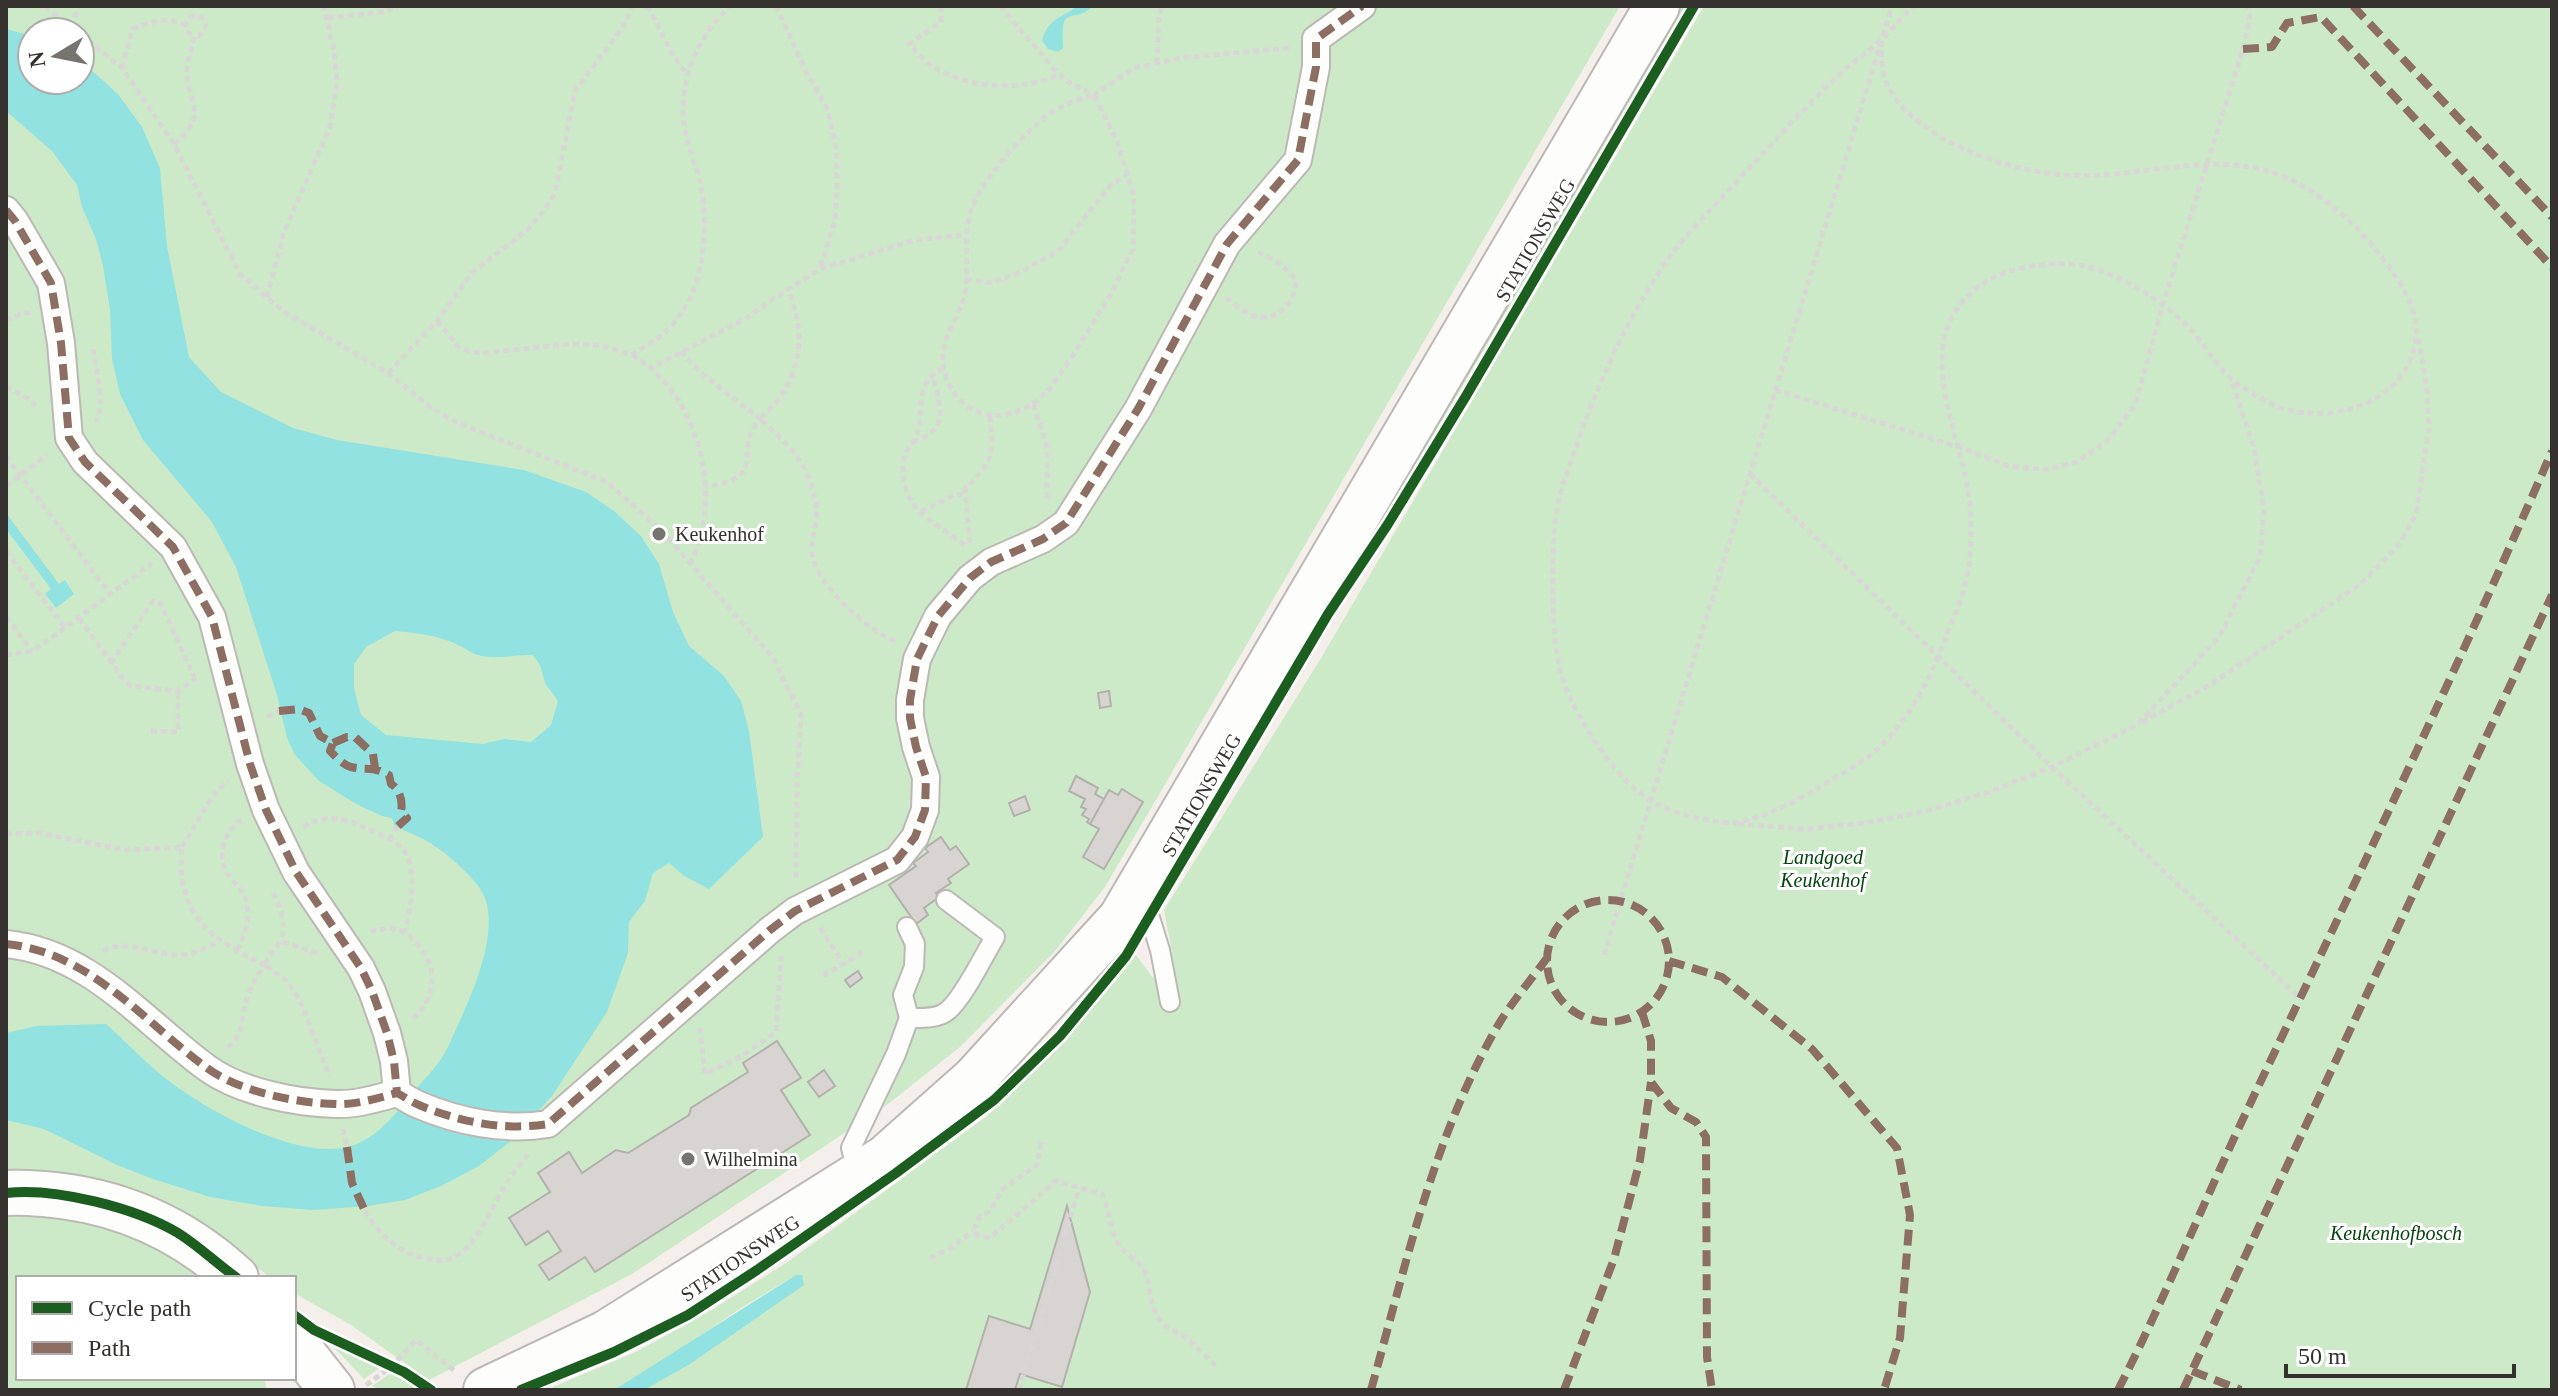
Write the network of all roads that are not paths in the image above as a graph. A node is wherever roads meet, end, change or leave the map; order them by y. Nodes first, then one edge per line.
1 (1362, 6) edge
2 (1657, 6) edge
3 (6, 210) edge
4 (1141, 888) junction
5 (946, 900) dead end
6 (907, 927) dead end
7 (6, 944) edge
8 (1170, 1002) dead end
9 (909, 1018) junction
10 (400, 1095) junction
11 (858, 1174) junction
12 (6, 1193) edge
13 (233, 1276) edge
14 (296, 1345) edge
15 (474, 1383) edge
16 (332, 1390) edge

1 - 10 street
2 - 4 main road, STATIONSWEG
3 - 10 street
4 - 8 lane
4 - 11 main road, STATIONSWEG
5 - 9 lane
6 - 9 lane
7 - 10 street
9 - 11 lane
11 - 15 main road, STATIONSWEG
12 - 13 main road
14 - 16 main road

